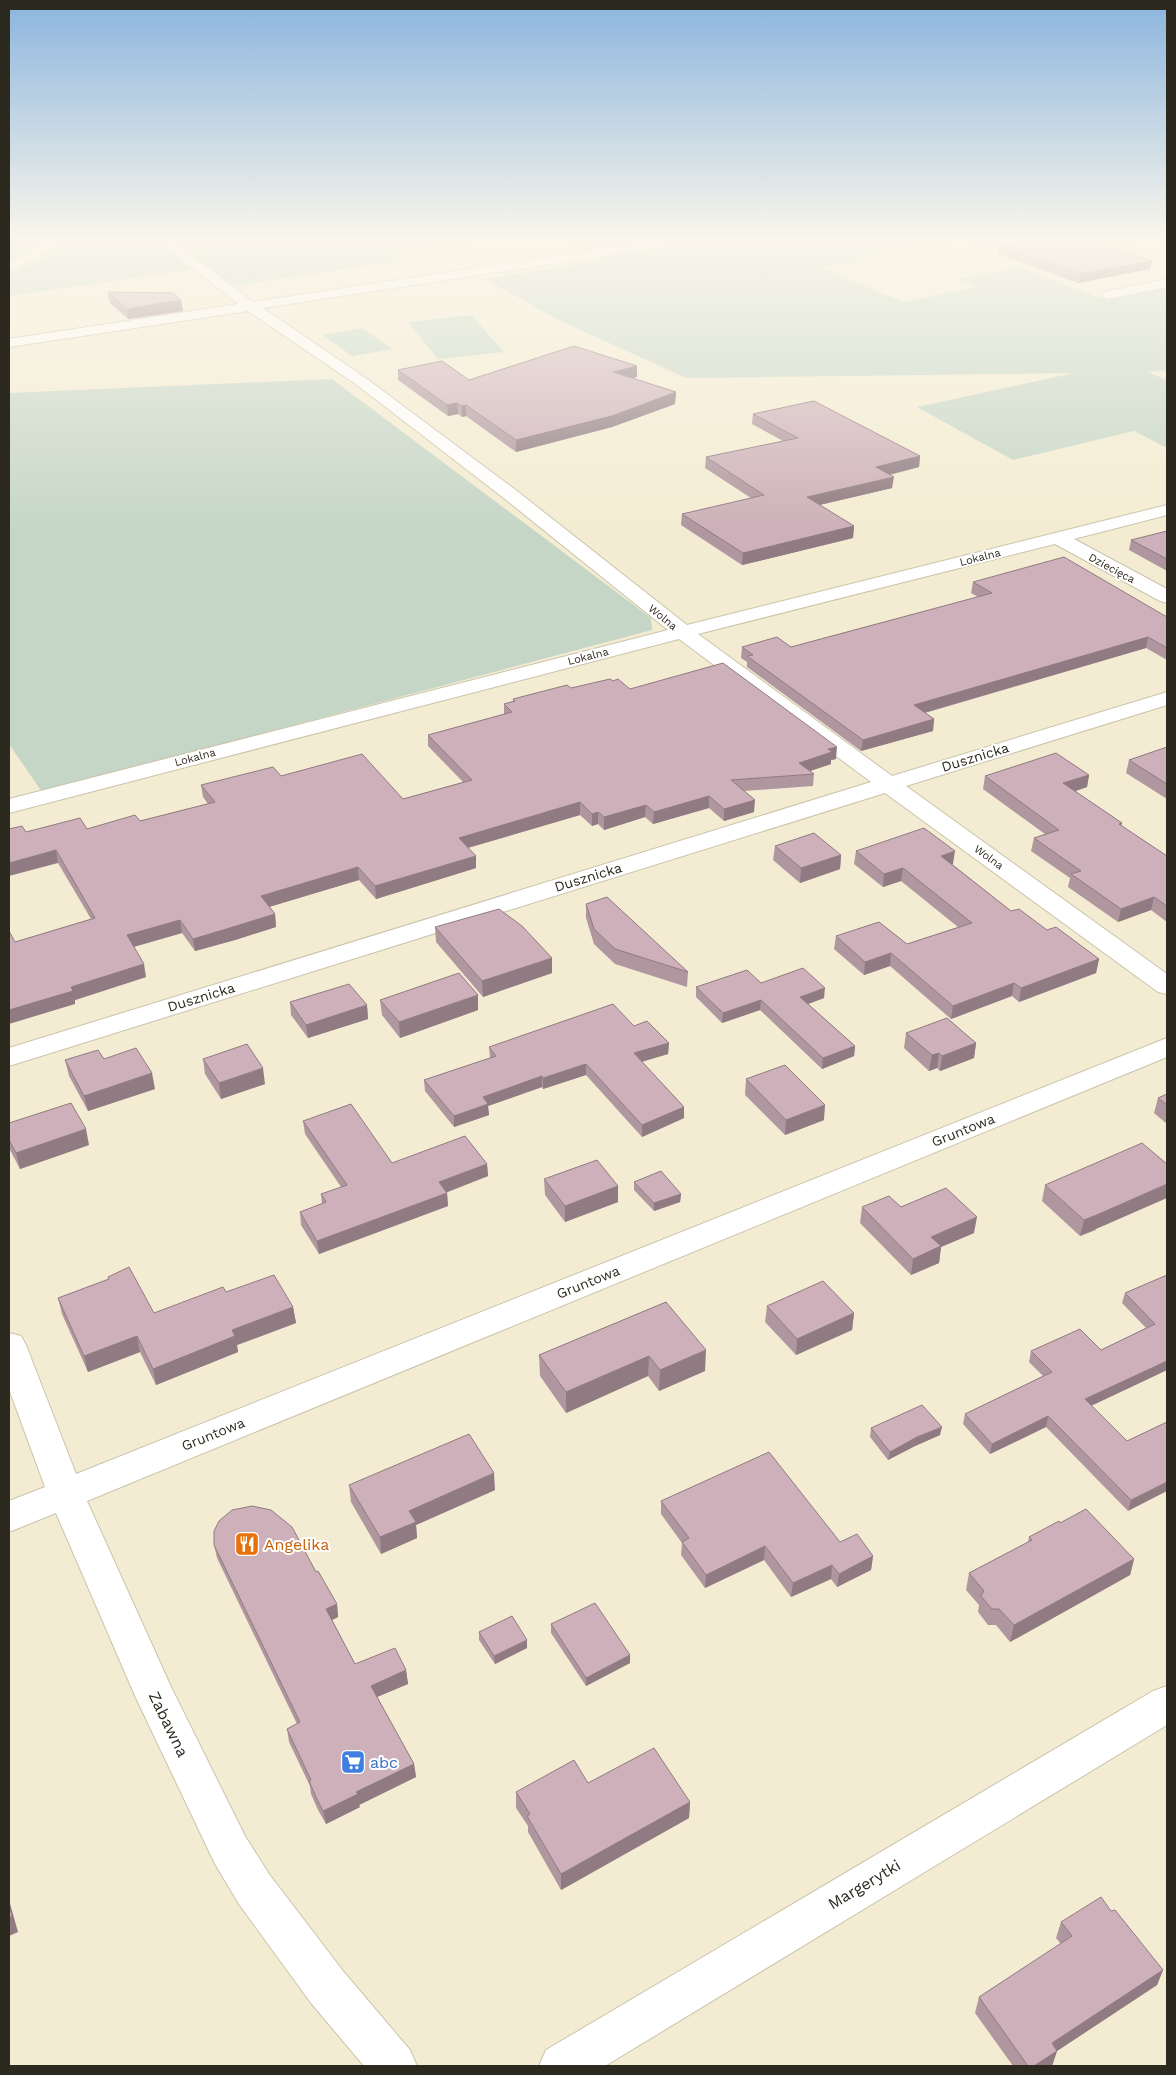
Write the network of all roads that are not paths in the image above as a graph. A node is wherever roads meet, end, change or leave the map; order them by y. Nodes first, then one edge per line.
1 (43, 338) edge
2 (297, 338) edge
3 (9, 343) edge
4 (1167, 510) edge
5 (1058, 538) junction
6 (1167, 597) edge
7 (682, 632) junction
8 (1167, 698) edge
9 (888, 784) junction
10 (9, 806) edge
11 (1167, 986) edge
12 (1167, 1047) edge
13 (9, 1057) edge
14 (9, 1345) edge
15 (66, 1494) junction
16 (9, 1517) edge
17 (1167, 1704) edge
18 (394, 2066) edge
19 (562, 2066) edge

1 - 3 street
2 - 7 street, Wolna
4 - 5 street, Lokalna
5 - 6 street, Dziecięca
5 - 7 street, Lokalna
7 - 9 street, Wolna
7 - 10 street, Lokalna
8 - 9 street, Dusznicka
9 - 11 street, Wolna
9 - 13 street, Dusznicka
12 - 15 street, Gruntowa
14 - 15 street, Zabawna
15 - 16 street, Gruntowa
15 - 18 street, Zabawna
17 - 19 street, Margerytki

